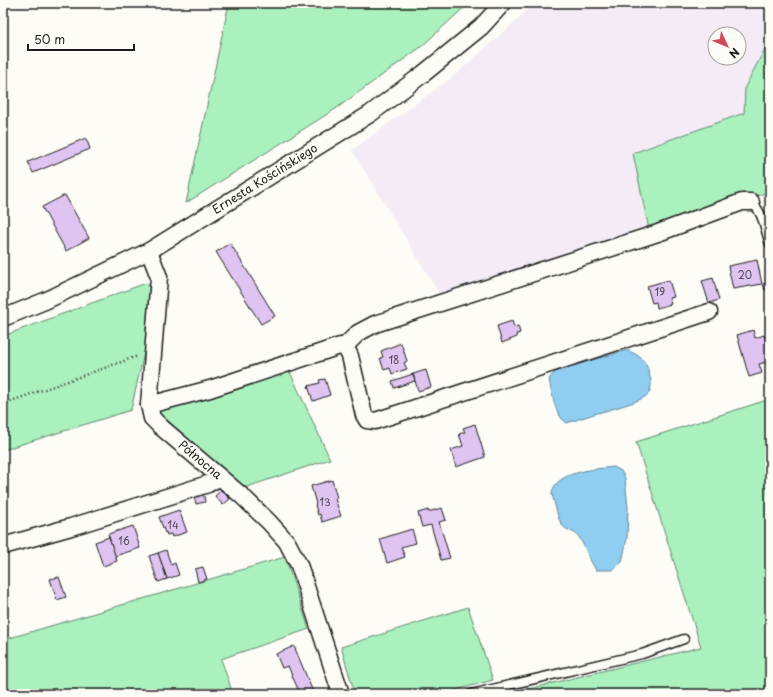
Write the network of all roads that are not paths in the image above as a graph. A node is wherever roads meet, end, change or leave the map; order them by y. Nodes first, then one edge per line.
1 (503, 3) edge
2 (751, 202) joint
3 (770, 244) edge
4 (149, 251) junction
5 (709, 312) dead end
6 (3, 318) edge
7 (344, 347) junction
8 (149, 405) junction
9 (218, 476) junction
10 (3, 546) edge
11 (684, 639) dead end
12 (341, 694) edge
13 (471, 694) edge

1 - 4 street, Ernesta Kościńskiego
2 - 3 lane
2 - 7 street
4 - 6 street, Ernesta Kościńskiego
4 - 8 street
5 - 7 street
7 - 8 street
8 - 9 street, Północna
9 - 10 street
9 - 12 street, Północna
11 - 13 lane

